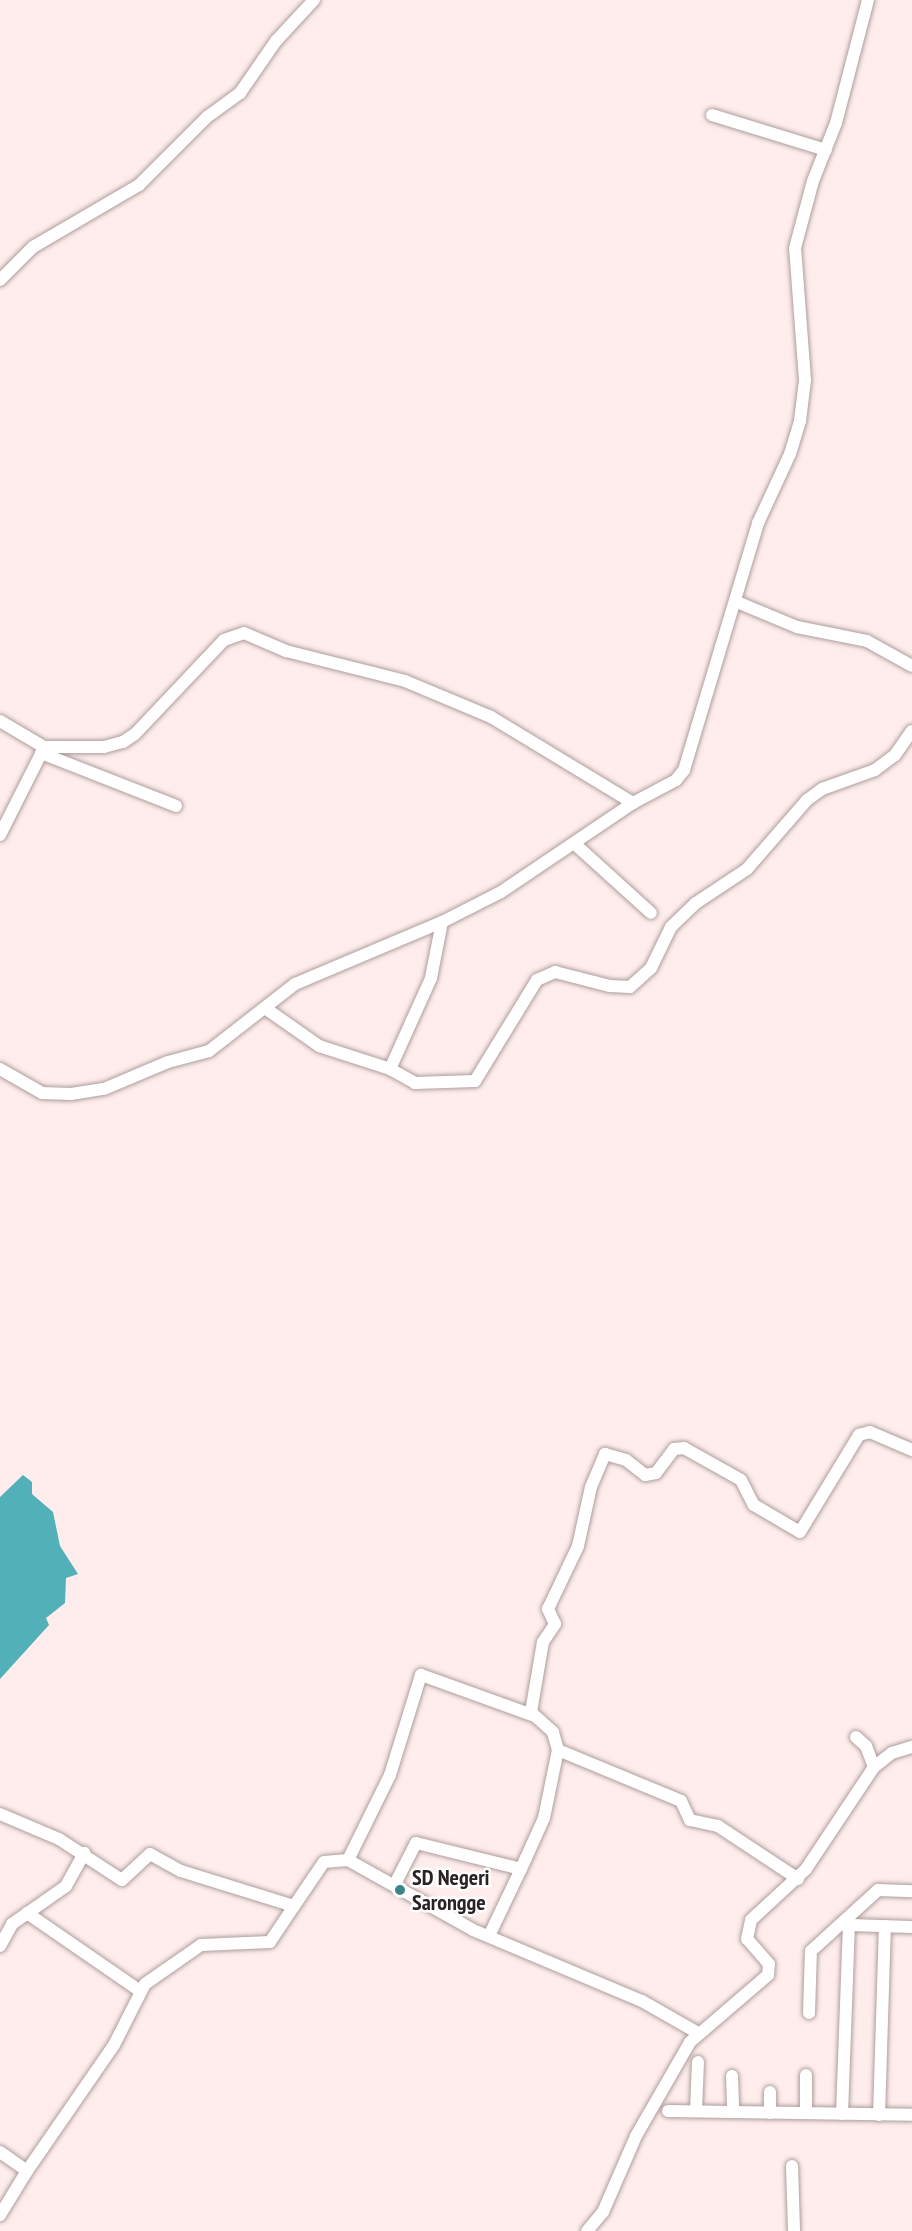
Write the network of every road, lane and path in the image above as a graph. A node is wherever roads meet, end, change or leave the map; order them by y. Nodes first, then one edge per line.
1 (314, 0) edge
2 (868, 0) edge
3 (712, 115) dead end
4 (826, 150) junction
5 (0, 280) edge
6 (737, 602) junction
7 (912, 666) edge
8 (0, 722) edge
9 (912, 731) edge
10 (43, 750) junction
11 (633, 803) junction
12 (176, 806) dead end
13 (0, 835) edge
14 (576, 845) junction
15 (651, 913) dead end
16 (442, 922) junction
17 (266, 1008) junction
18 (0, 1069) edge
19 (390, 1069) junction
20 (912, 1450) edge
21 (532, 1715) junction
22 (856, 1737) dead end
23 (912, 1747) edge
24 (558, 1750) junction
25 (874, 1767) junction
26 (0, 1814) edge
27 (84, 1854) junction
28 (348, 1860) junction
29 (521, 1869) junction
30 (798, 1879) junction
31 (395, 1884) junction
32 (912, 1891) edge
33 (294, 1906) junction
34 (27, 1913) junction
35 (885, 1926) junction
36 (912, 1927) edge
37 (489, 1936) junction
38 (0, 1946) edge
39 (140, 1991) junction
40 (809, 2013) dead end
41 (698, 2032) junction
42 (698, 2062) dead end
43 (806, 2075) dead end
44 (732, 2076) dead end
45 (770, 2092) dead end
46 (668, 2110) dead end
47 (696, 2111) junction
48 (733, 2112) junction
49 (770, 2113) junction
50 (806, 2113) junction
51 (842, 2114) junction
52 (879, 2115) junction
53 (912, 2115) edge
54 (0, 2152) edge
55 (792, 2166) dead end
56 (27, 2171) junction
57 (0, 2215) edge
58 (587, 2231) edge
59 (794, 2231) edge

1 - 5 street
2 - 4 street
3 - 4 street
4 - 6 street
6 - 7 street
6 - 11 street
8 - 10 street
9 - 19 street
10 - 11 street
10 - 12 street
10 - 13 street
11 - 14 street
14 - 15 street
14 - 16 street
16 - 17 street
16 - 19 street
17 - 18 street
17 - 19 street
20 - 21 street
21 - 24 street
21 - 28 street
22 - 25 street
23 - 25 street
24 - 29 street
24 - 30 street
25 - 30 street
26 - 27 street
27 - 33 street
27 - 34 street
28 - 31 street
28 - 33 street
29 - 31 street
29 - 37 street
30 - 41 street
31 - 37 street
32 - 40 street
33 - 39 street
34 - 38 street
34 - 39 street
35 - 36 street
35 - 51 street
35 - 52 street
37 - 41 street
39 - 56 street
41 - 58 street
42 - 47 street
43 - 50 street
44 - 48 street
45 - 49 street
46 - 47 street
47 - 48 street
48 - 49 street
49 - 50 street
50 - 51 street
51 - 52 street
52 - 53 street
54 - 56 street
55 - 59 street
56 - 57 street

